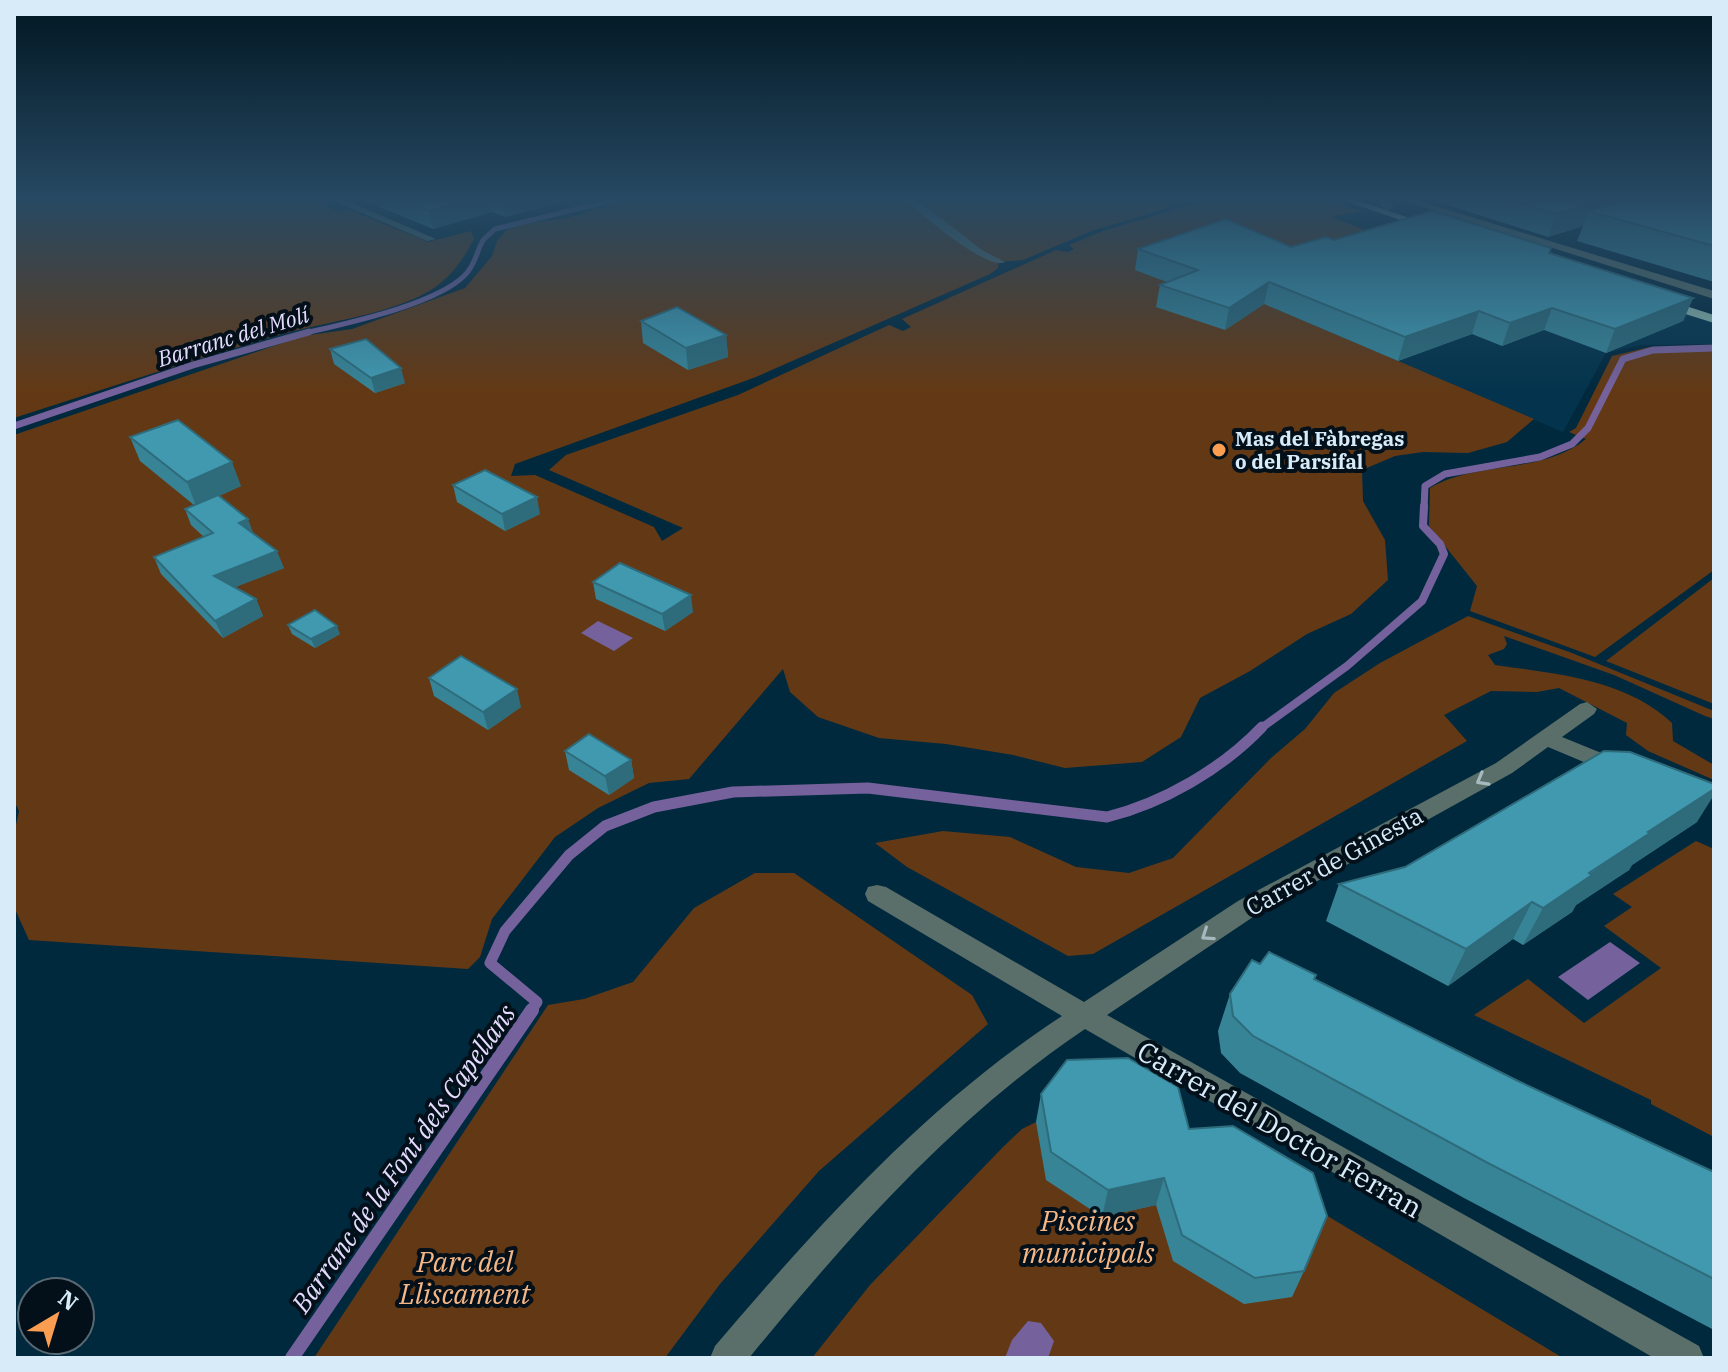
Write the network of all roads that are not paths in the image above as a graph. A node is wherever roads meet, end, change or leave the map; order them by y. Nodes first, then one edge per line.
1 (1606, 262) edge
2 (1714, 295) edge
3 (1714, 313) edge
4 (1714, 319) edge
5 (1587, 709) dead end
6 (1548, 739) junction
7 (1642, 777) edge
8 (877, 894) dead end
9 (1083, 1017) junction
10 (727, 1358) edge
11 (1687, 1358) edge

1 - 2 street
3 - 4 main road
5 - 6 street, Carrer de Ginesta
6 - 7 street
6 -> 9 street, Carrer de Ginesta
8 - 9 street, Carrer del Doctor Ferran
9 - 10 street, Carrer de Ginesta
9 - 11 street, Carrer del Doctor Ferran

